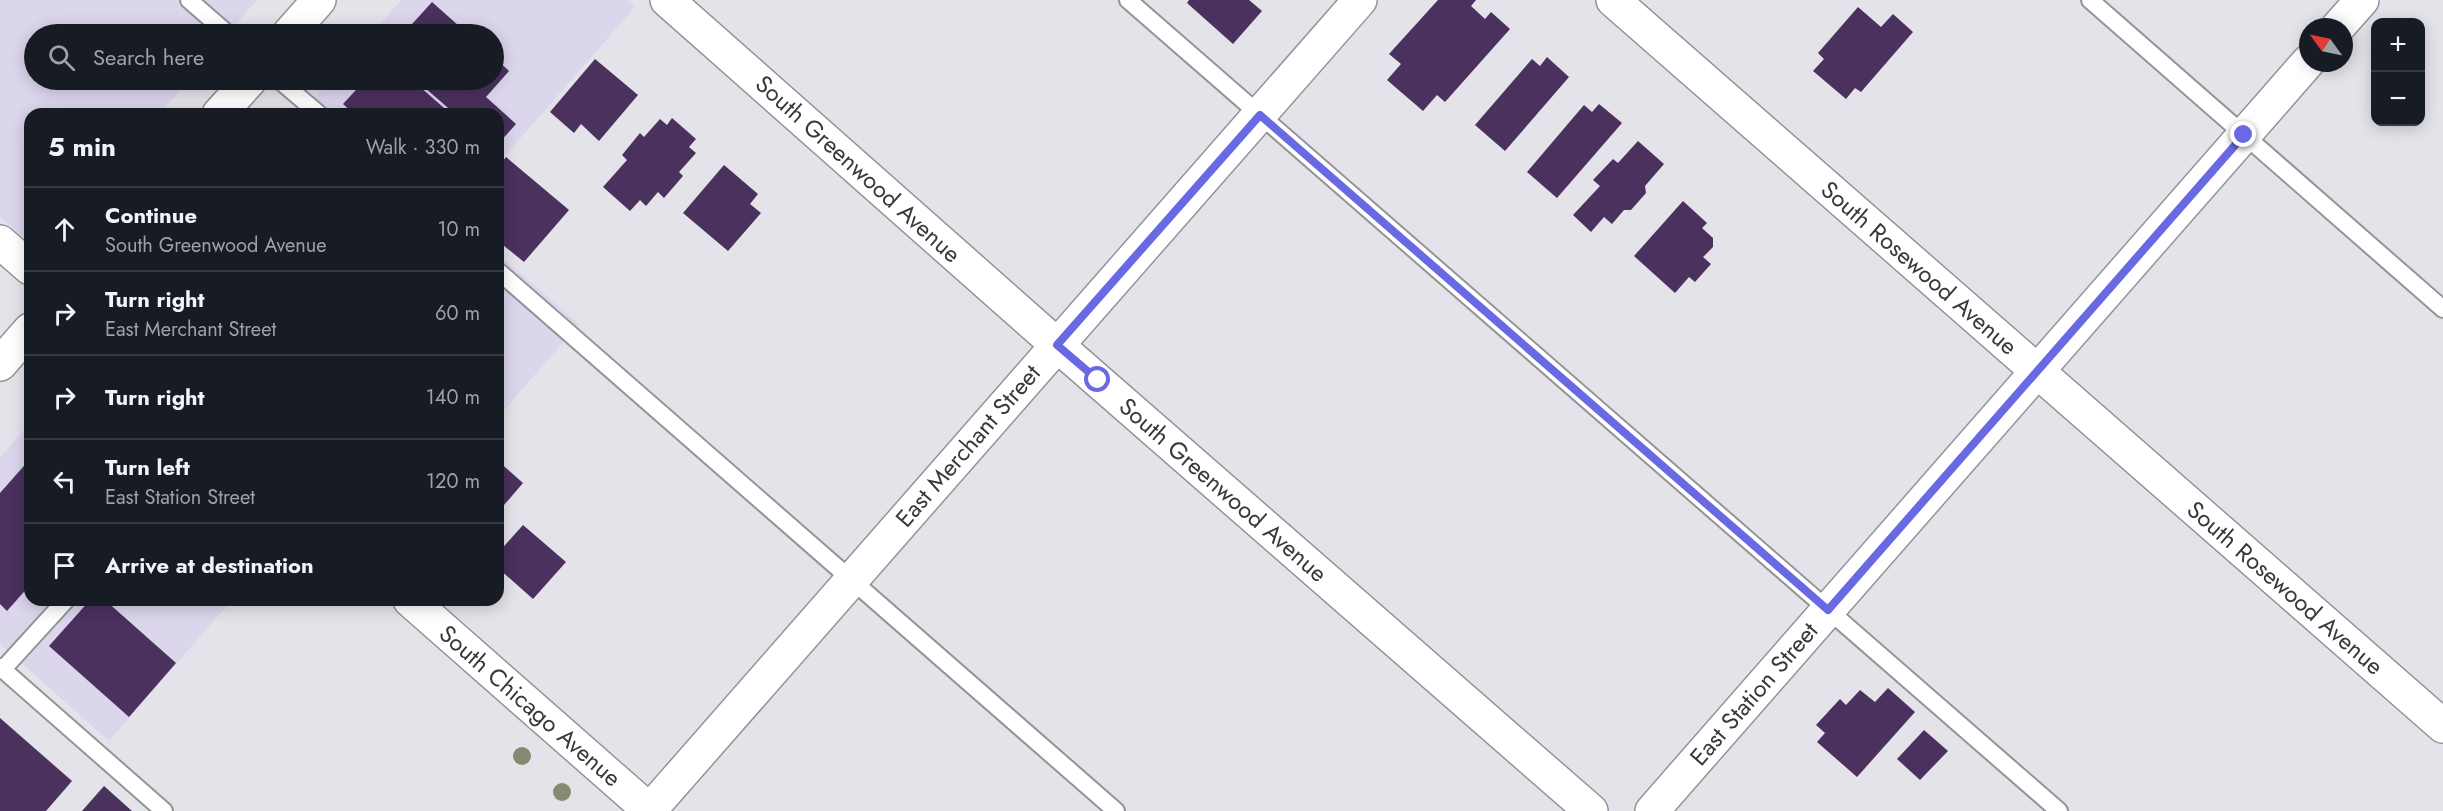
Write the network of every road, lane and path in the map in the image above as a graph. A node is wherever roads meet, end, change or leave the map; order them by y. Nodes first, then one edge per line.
1 (189, 0) edge
2 (319, 0) edge
3 (668, 0) edge
4 (1128, 0) edge
5 (1360, 0) edge
6 (1613, 0) edge
7 (2090, 0) edge
8 (2362, 0) edge
9 (2346, 18) edge
10 (217, 24) edge
11 (298, 24) edge
12 (2299, 72) edge
13 (241, 90) edge
14 (291, 90) edge
15 (224, 108) edge
16 (312, 108) edge
17 (1260, 115) junction
18 (2244, 135) junction
19 (0, 242) edge
20 (24, 263) edge
21 (504, 276) edge
22 (2443, 309) edge
23 (24, 337) edge
24 (1057, 345) junction
25 (0, 364) edge
26 (2037, 371) junction
27 (851, 580) junction
28 (60, 606) edge
29 (417, 606) edge
30 (1828, 610) junction
31 (1, 668) edge
32 (2443, 726) edge
33 (164, 811) edge
34 (649, 811) edge
35 (1116, 811) edge
36 (1591, 811) edge
37 (1652, 811) edge
38 (2059, 811) edge

1 - 10 lane
2 - 11 street
3 - 24 street, South Greenwood Avenue
4 - 17 lane
5 - 17 street, East Merchant Street
6 - 26 street, South Rosewood Avenue
7 - 18 lane
8 - 9 street
12 - 18 street, East Station Street
13 - 15 street
14 - 16 lane
17 - 24 street, East Merchant Street
17 - 30 lane
18 - 22 lane
18 - 26 street, East Station Street
19 - 20 street
21 - 27 lane
23 - 25 street
24 - 27 street, East Merchant Street
24 - 36 street, South Greenwood Avenue
26 - 30 street, East Station Street
26 - 32 street, South Rosewood Avenue
27 - 34 street, East Merchant Street
27 - 35 lane
28 - 31 lane
29 - 34 street, South Chicago Avenue
30 - 37 street, East Station Street
30 - 38 lane
31 - 33 lane

